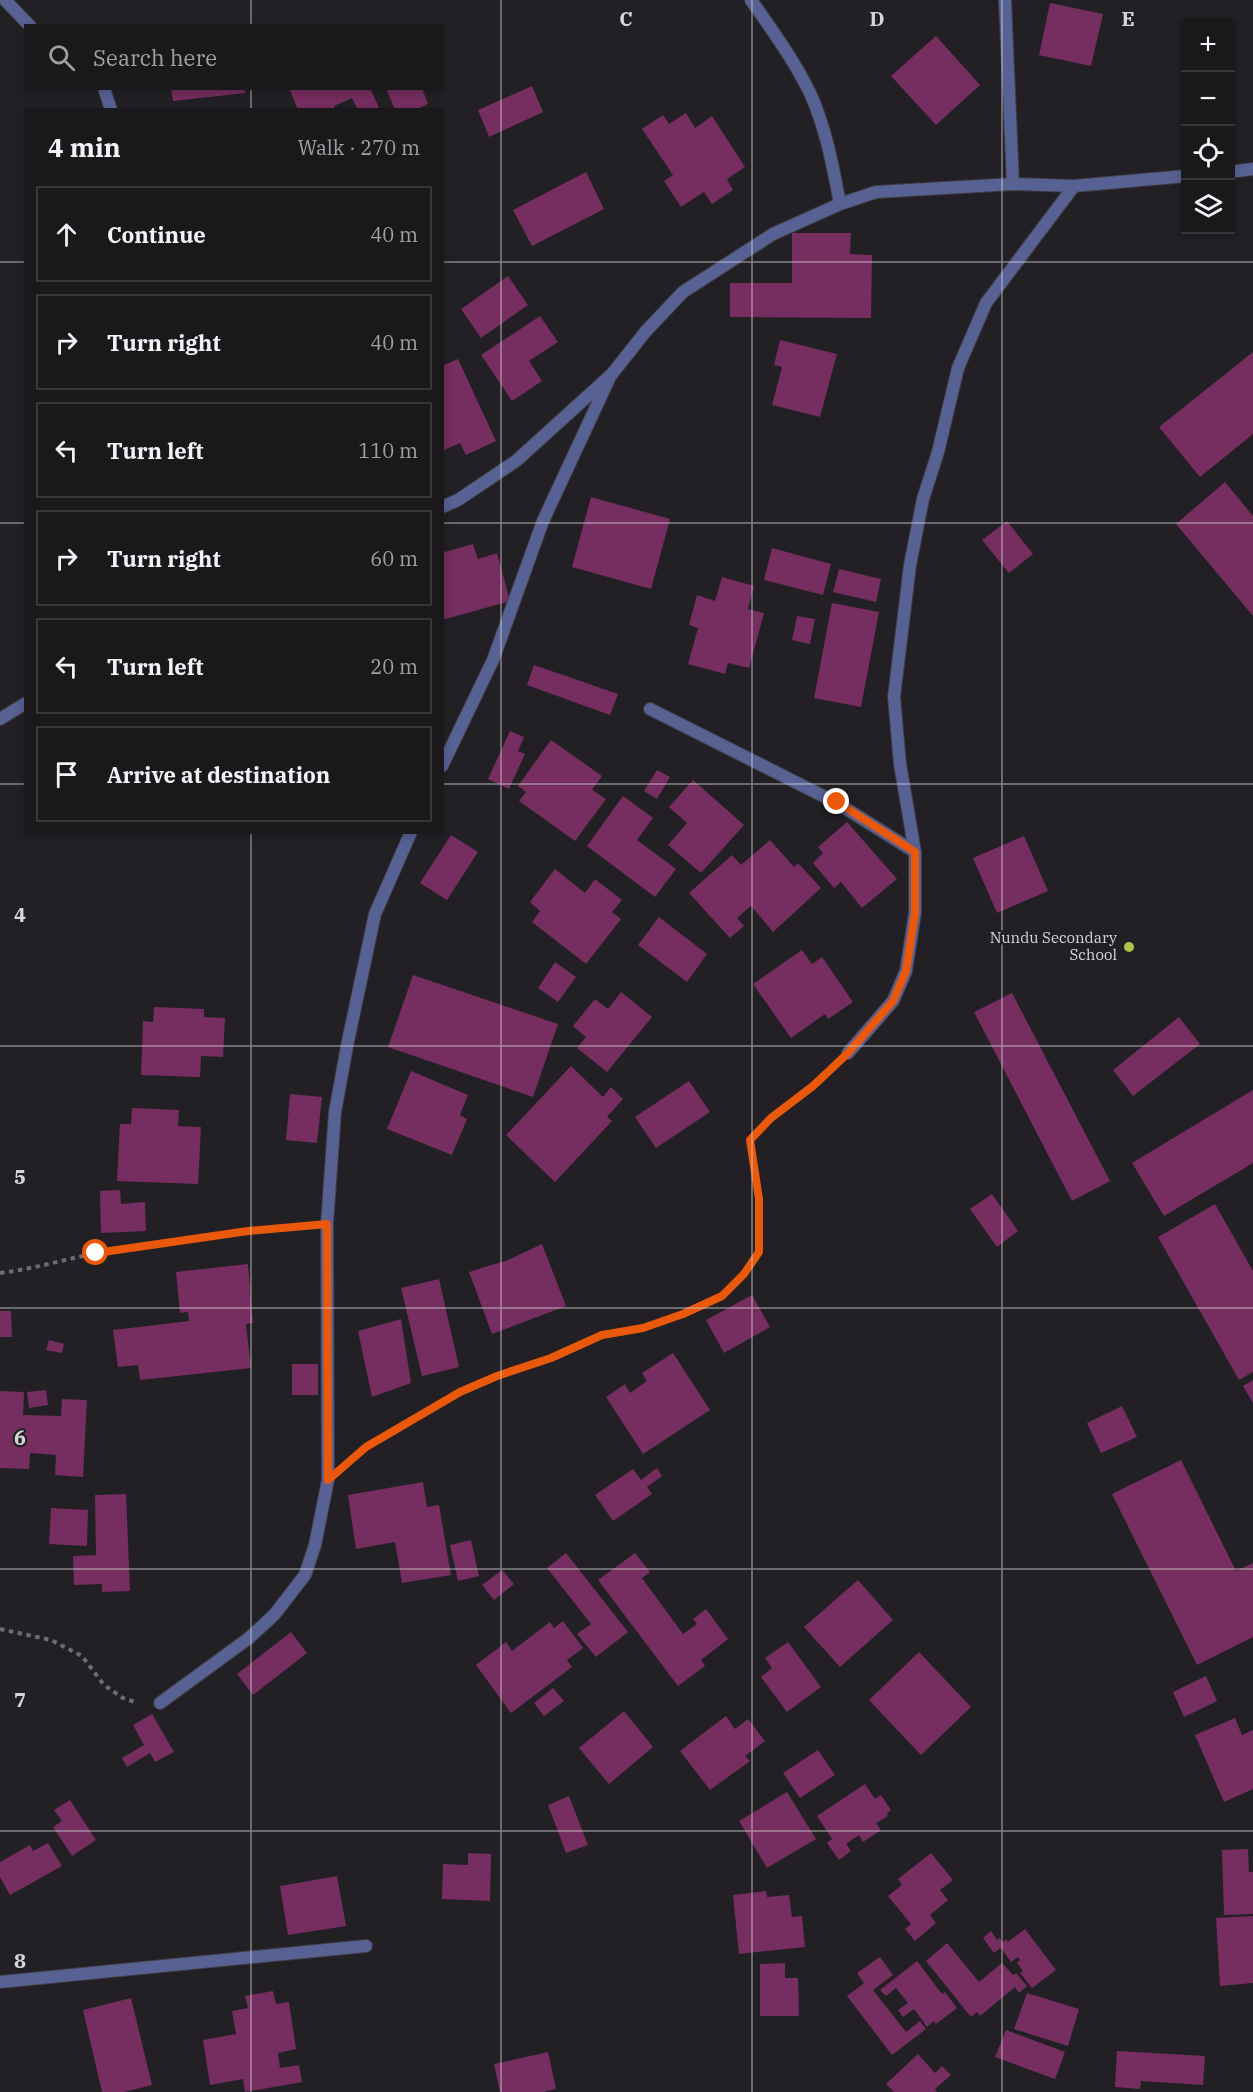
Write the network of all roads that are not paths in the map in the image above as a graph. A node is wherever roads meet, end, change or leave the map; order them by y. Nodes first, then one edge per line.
1 (5, 0) edge
2 (751, 0) edge
3 (1005, 0) edge
4 (28, 24) edge
5 (105, 90) edge
6 (110, 108) edge
7 (1253, 169) edge
8 (1235, 171) edge
9 (1181, 176) edge
10 (1013, 184) junction
11 (1074, 186) junction
12 (840, 204) junction
13 (612, 374) junction
14 (444, 506) edge
15 (24, 704) edge
16 (650, 709) dead end
17 (0, 719) edge
18 (444, 762) edge
19 (410, 834) edge
20 (915, 852) junction
21 (848, 1053) road end
22 (160, 1703) road end
23 (366, 1946) dead end
24 (0, 1982) edge

1 - 4 street
2 - 12 street
3 - 10 street
5 - 6 street
7 - 8 street
9 - 11 street
10 - 11 street
10 - 12 street
11 - 20 street
12 - 13 street
13 - 14 street
13 - 18 street
15 - 17 street
16 - 20 street
19 - 22 street
20 - 21 street
23 - 24 street

